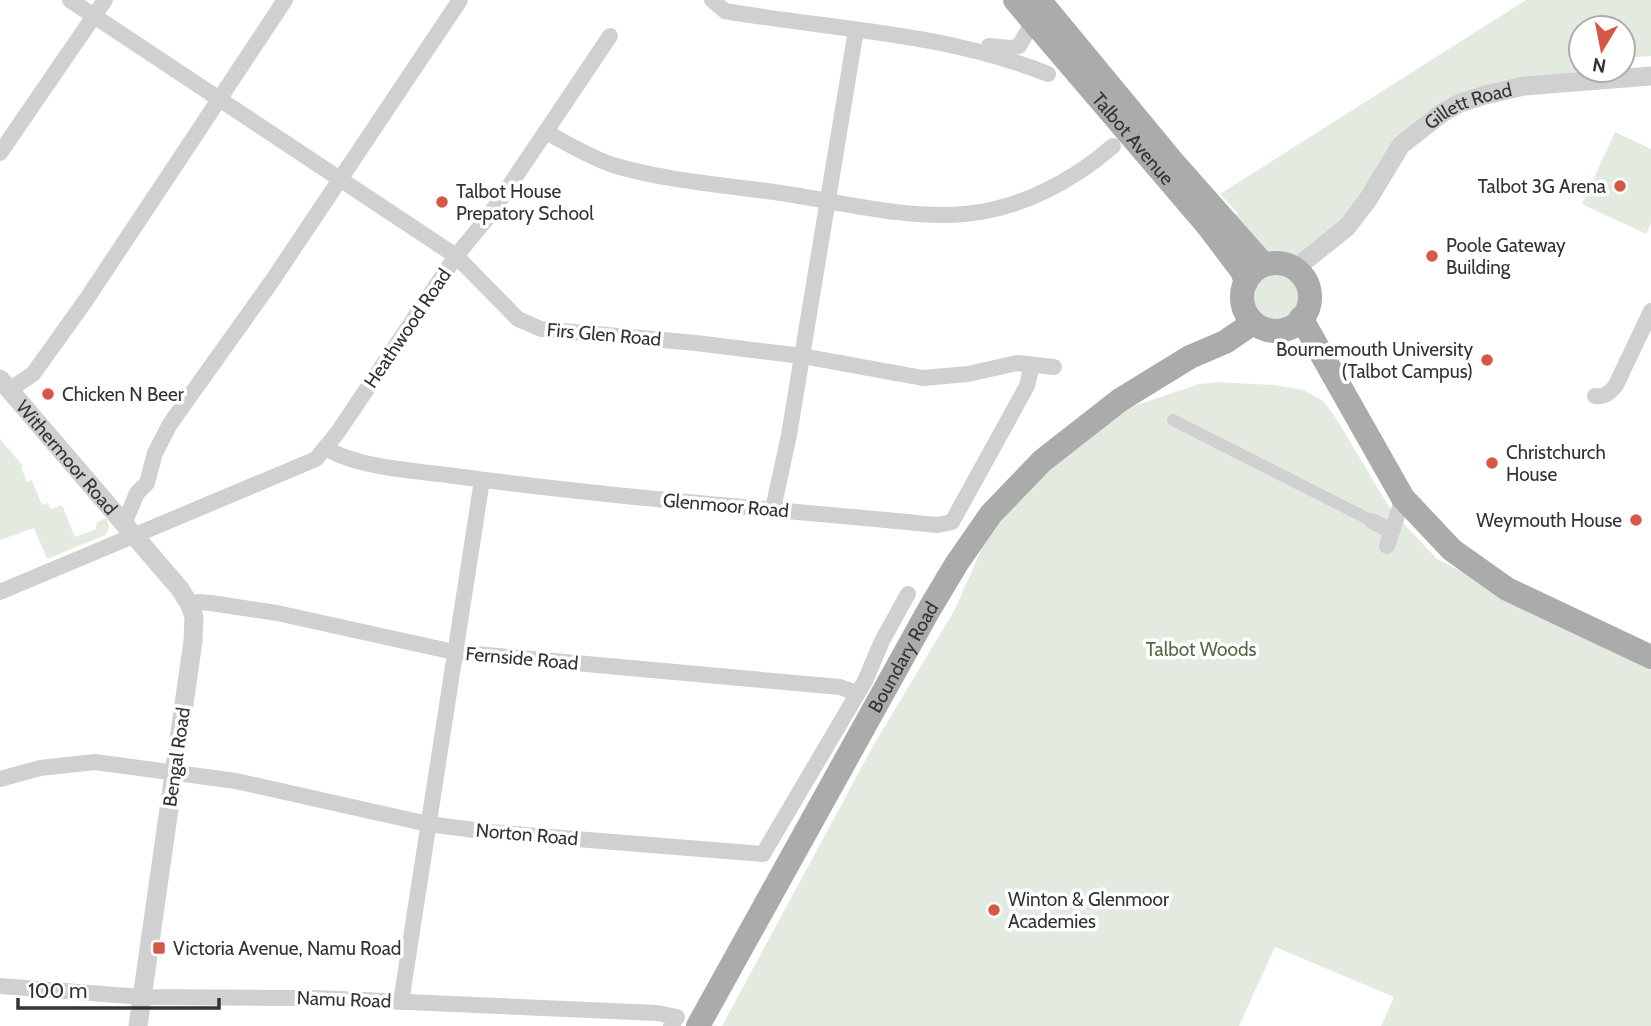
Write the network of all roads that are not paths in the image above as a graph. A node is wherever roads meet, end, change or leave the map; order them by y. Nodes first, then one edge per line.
1 (70, 0) edge
2 (105, 0) edge
3 (285, 0) edge
4 (460, 0) edge
5 (712, 0) edge
6 (1015, 0) edge
7 (1036, 11) edge
8 (94, 16) junction
9 (856, 30) junction
10 (611, 36) dead end
11 (941, 42) junction
12 (1048, 75) dead end
13 (1651, 76) edge
14 (220, 98) junction
15 (546, 132) junction
16 (1113, 146) dead end
17 (0, 153) edge
18 (339, 180) junction
19 (828, 201) junction
20 (456, 256) junction
21 (1255, 273) junction
22 (1300, 273) junction
23 (1651, 311) edge
24 (1249, 317) junction
25 (1295, 324) junction
26 (802, 356) junction
27 (1029, 363) junction
28 (1054, 367) dead end
29 (3, 383) edge
30 (1595, 396) dead end
31 (1173, 420) dead end
32 (326, 448) junction
33 (482, 480) junction
34 (1403, 498) junction
35 (773, 509) junction
36 (1372, 521) joint
37 (130, 530) junction
38 (0, 593) edge
39 (908, 594) dead end
40 (190, 605) junction
41 (454, 652) junction
42 (1651, 657) edge
43 (857, 693) junction
44 (174, 772) junction
45 (0, 779) edge
46 (428, 824) junction
47 (0, 986) edge
48 (142, 997) junction
49 (401, 1002) junction
50 (138, 1026) edge
51 (671, 1026) edge
52 (698, 1026) edge

1 - 8 street, Firs Glen Road
2 - 8 street
3 - 14 street
4 - 18 street
5 - 9 street
6 - 7 main road, Talbot Avenue
7 - 11 street
7 - 21 main road, Talbot Avenue
8 - 14 street, Firs Glen Road
8 - 17 street
9 - 11 street
9 - 19 street
10 - 15 street, Heathwood Road
11 - 12 street
13 - 22 street, Gillett Road
14 - 18 street, Firs Glen Road
14 - 29 street
15 - 19 street
15 - 20 street, Heathwood Road
16 - 19 street
18 - 20 street, Firs Glen Road
18 - 37 street
19 - 26 street
20 - 26 street, Firs Glen Road
20 - 32 street, Heathwood Road
21 - 22 main road
21 - 24 main road
22 - 25 main road
23 - 30 street
24 - 25 main road
24 - 52 main road, Boundary Road
25 - 34 main road
26 - 27 street, Firs Glen Road
26 - 35 street
27 - 28 street, Firs Glen Road
27 - 35 street, Glenmoor Road
29 - 37 street, Withermoor Road
31 - 36 street
32 - 33 street, Glenmoor Road
32 - 37 street, Heathwood Road
33 - 35 street, Glenmoor Road
33 - 41 street
34 - 36 street
34 - 42 main road
37 - 38 street, Heathwood Road
37 - 40 street
39 - 43 street, Norton Road
40 - 41 street, Fernside Road
40 - 44 street, Bengal Road
41 - 43 street, Fernside Road
41 - 46 street
43 - 46 street, Norton Road
44 - 45 street, Norton Road
44 - 46 street, Norton Road
44 - 48 street, Bengal Road
46 - 49 street
47 - 48 street, Namu Road
48 - 49 street, Namu Road
48 - 50 street, Bengal Road
49 - 51 street, Namu Road

